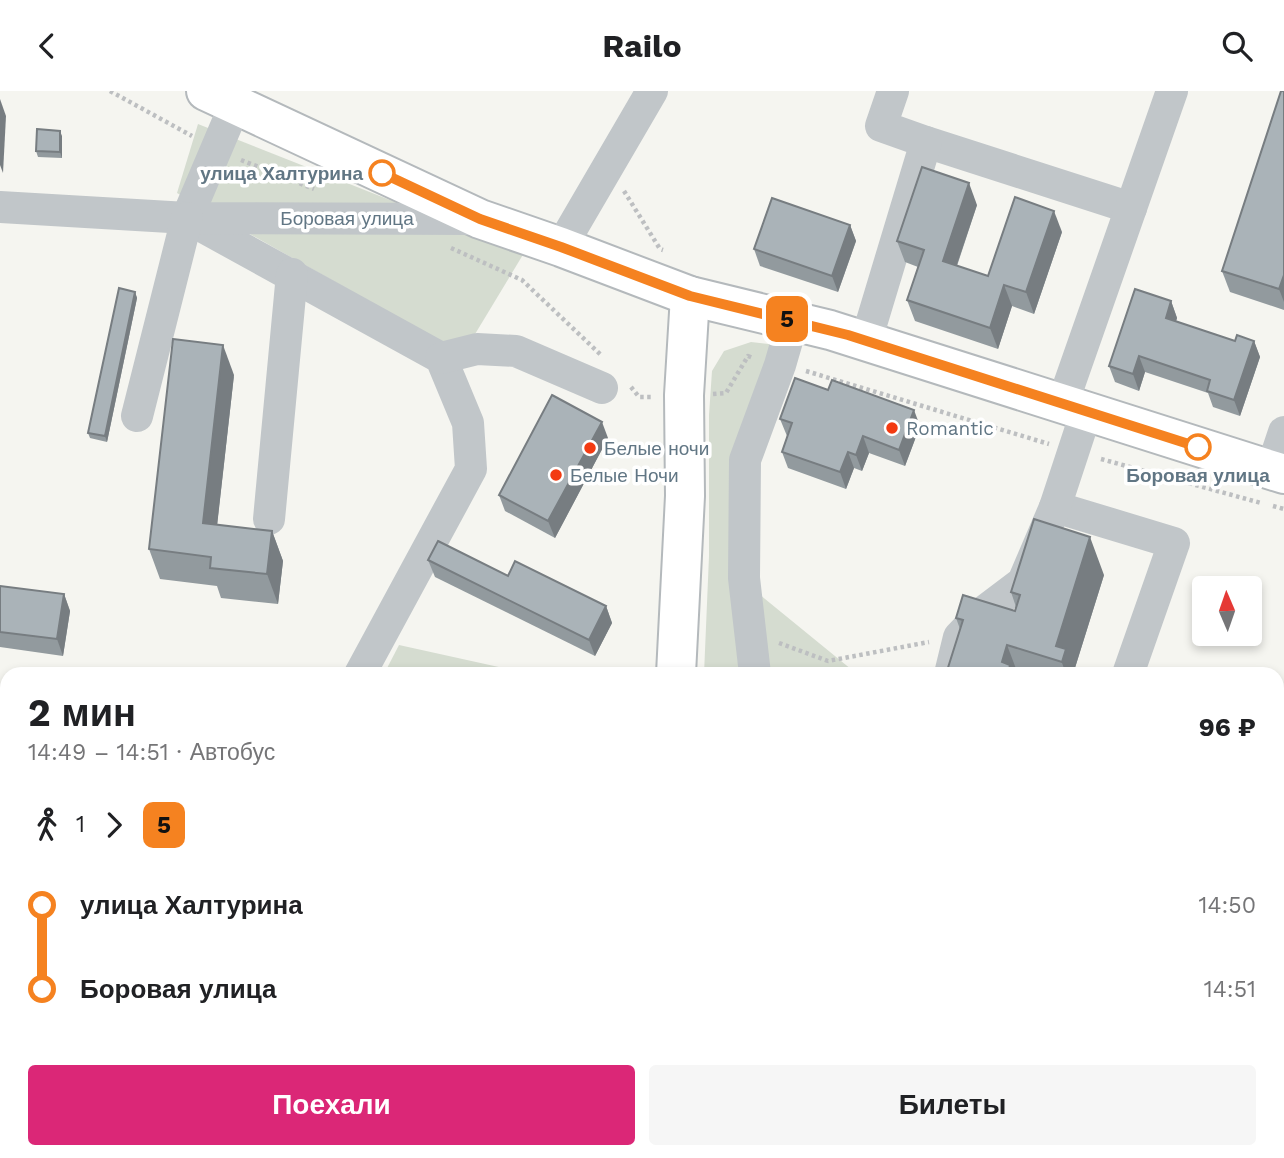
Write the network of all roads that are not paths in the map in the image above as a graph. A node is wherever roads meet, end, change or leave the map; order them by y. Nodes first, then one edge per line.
1 (652, 91) edge
2 (893, 91) edge
3 (1171, 91) edge
4 (221, 98) edge
5 (926, 142) junction
6 (0, 207) edge
7 (1131, 208) junction
8 (187, 218) junction
9 (480, 219) junction
10 (561, 247) junction
11 (292, 274) junction
12 (690, 296) junction
13 (793, 320) junction
14 (866, 341) junction
15 (441, 358) junction
16 (602, 388) dead end
17 (1075, 406) junction
18 (137, 416) dead end
19 (1284, 432) edge
20 (1277, 472) edge
21 (1055, 507) junction
22 (269, 519) dead end
23 (364, 667) edge
24 (676, 667) edge
25 (754, 667) edge
26 (952, 667) edge
27 (1130, 667) edge

1 - 10 street
2 - 5 street
3 - 7 street
4 - 8 street
4 - 9 main road
5 - 7 street
5 - 14 street
6 - 8 street, Боровая улица
7 - 17 street
8 - 9 street, Боровая улица
8 - 11 street
8 - 18 street
9 - 10 main road, Боровая улица
10 - 12 main road, Боровая улица
11 - 15 street
11 - 22 street
12 - 13 main road, Боровая улица
12 - 24 main road
13 - 14 main road, Боровая улица
13 - 25 street
14 - 17 main road, Боровая улица
15 - 16 street
15 - 23 street
17 - 20 main road, Боровая улица
17 - 21 street
19 - 20 street
21 - 26 street
21 - 27 street

